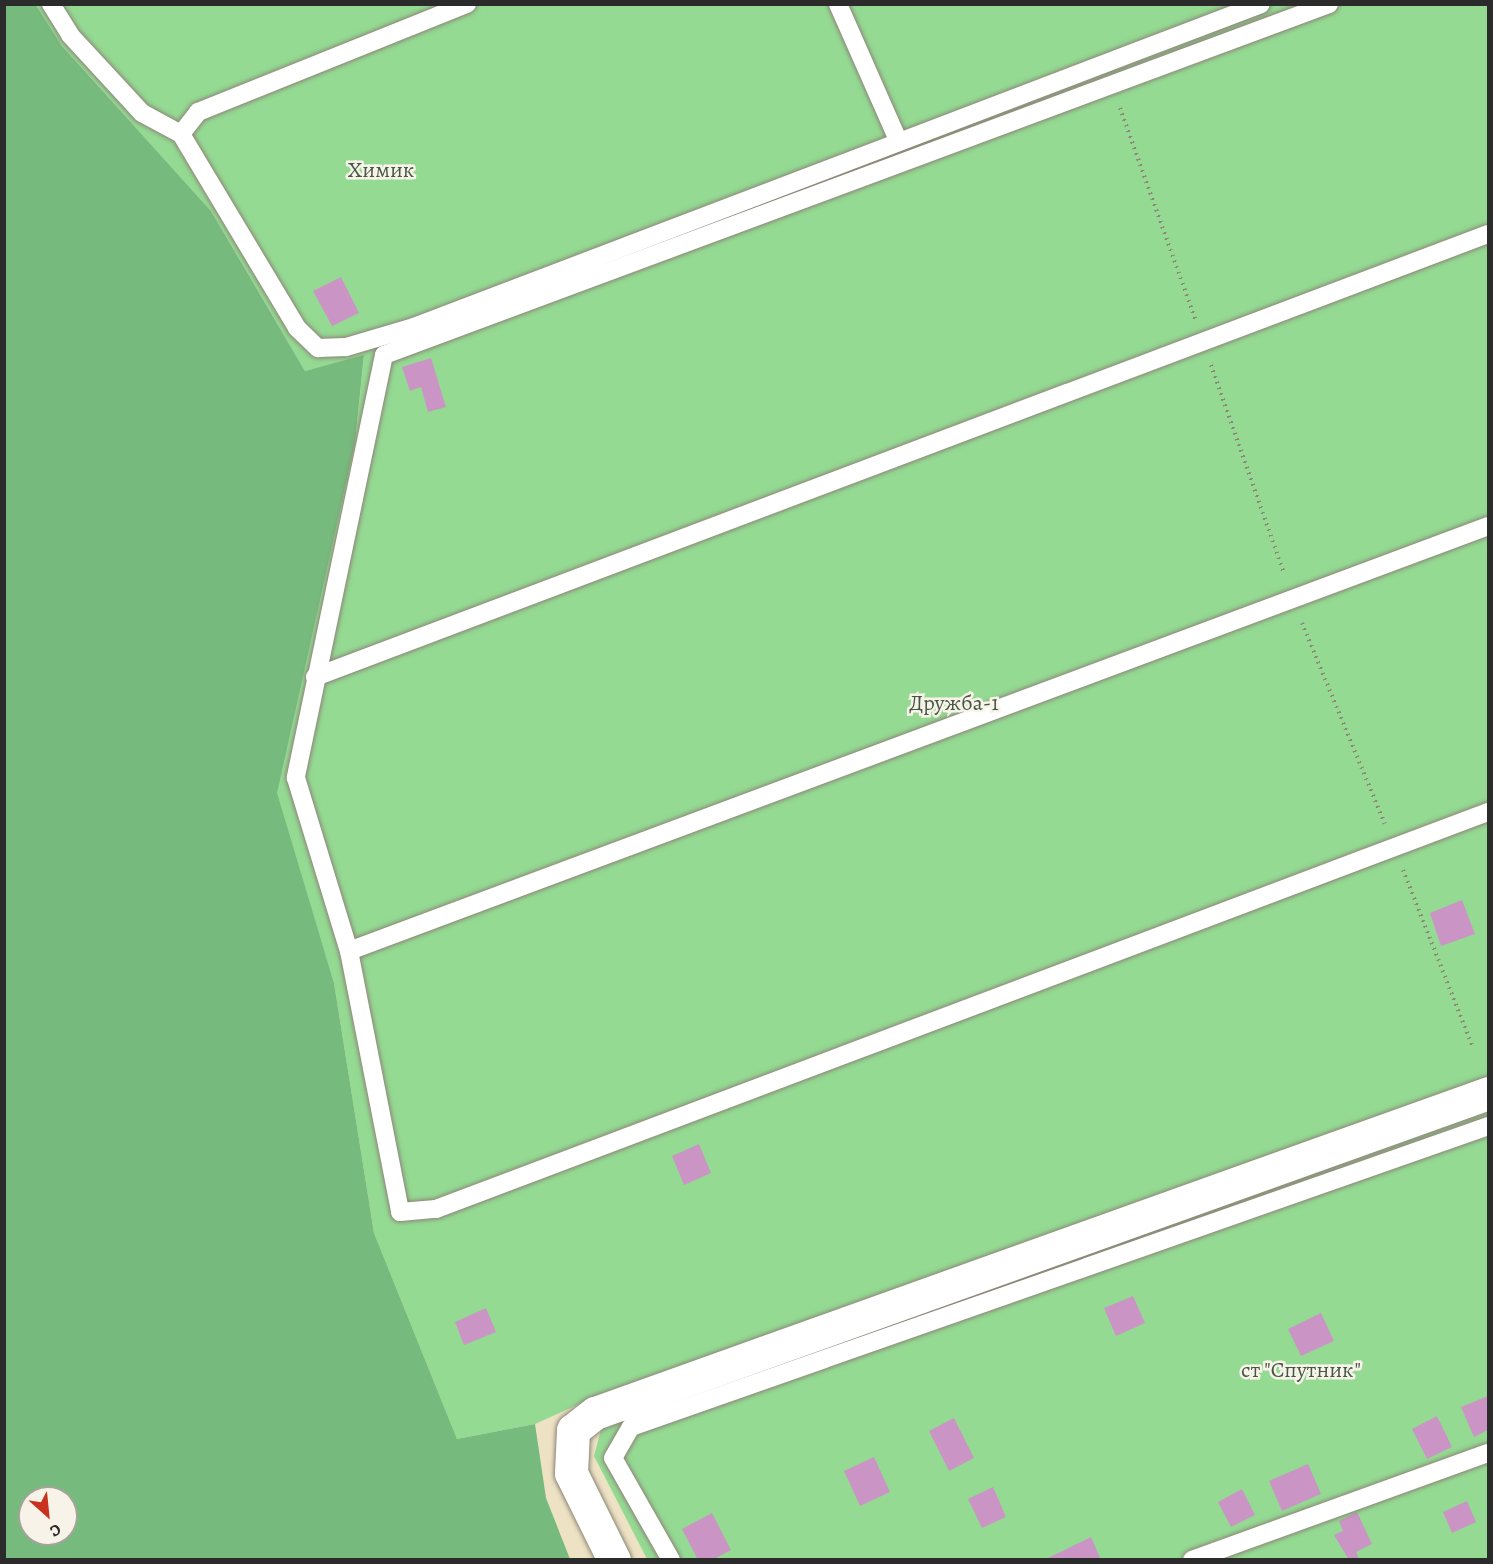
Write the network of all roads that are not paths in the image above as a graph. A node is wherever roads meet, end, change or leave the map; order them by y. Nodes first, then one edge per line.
1 (51, 4) edge
2 (467, 4) edge
3 (838, 4) edge
4 (1261, 4) edge
5 (1329, 4) edge
6 (181, 134) junction
7 (898, 140) junction
8 (1488, 234) edge
9 (1488, 526) edge
10 (315, 677) junction
11 (1488, 812) edge
12 (349, 951) junction
13 (1488, 1093) edge
14 (1488, 1126) edge
15 (1488, 1453) edge
16 (614, 1560) edge
17 (671, 1560) edge
18 (1192, 1560) edge

1 - 6 lane
2 - 6 lane
3 - 7 lane
4 - 7 lane
5 - 10 lane
6 - 7 lane
8 - 10 lane
9 - 12 lane
10 - 12 lane
11 - 12 lane
13 - 16 street
14 - 17 lane
15 - 18 lane

